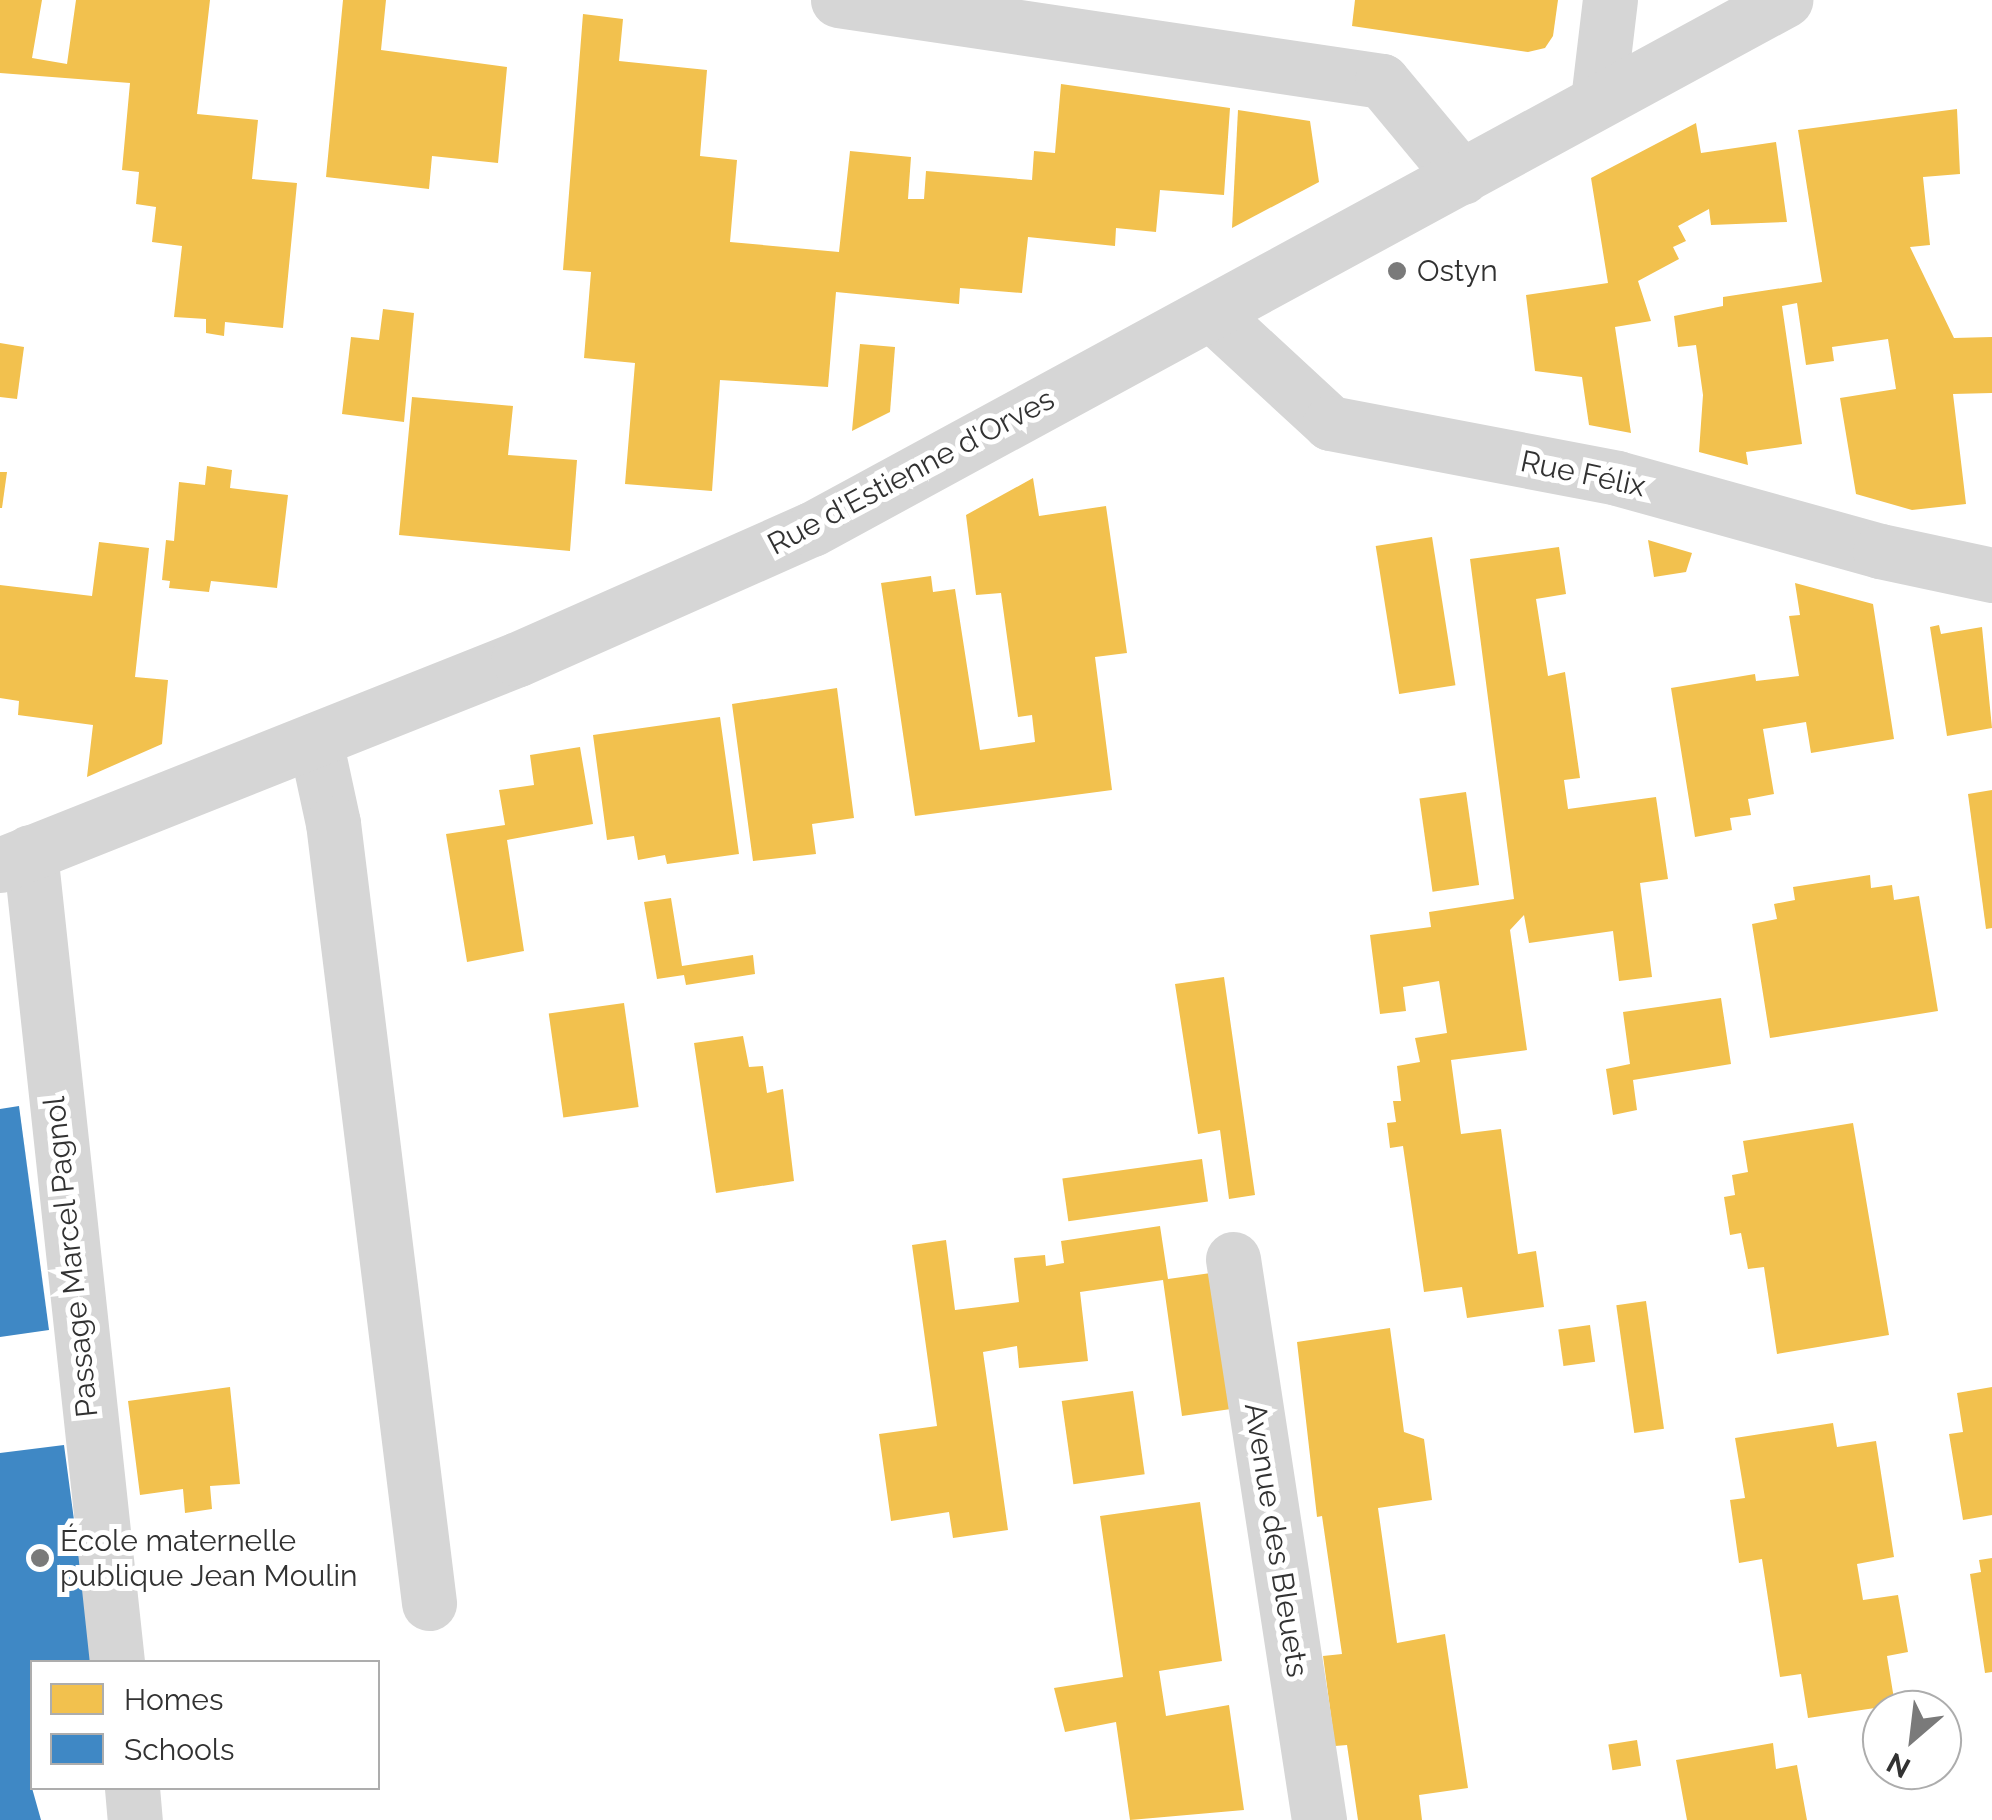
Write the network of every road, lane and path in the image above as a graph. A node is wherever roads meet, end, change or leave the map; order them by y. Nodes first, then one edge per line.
1 (838, 0) edge
2 (1610, 0) edge
3 (1785, 0) edge
4 (1598, 100) junction
5 (1462, 177) junction
6 (1211, 313) junction
7 (1992, 575) edge
8 (315, 740) junction
9 (15, 858) edge
10 (1234, 1259) dead end
11 (429, 1603) dead end
12 (117, 1660) edge
13 (132, 1790) edge
14 (136, 1820) edge
15 (1318, 1820) edge

1 - 5 street
2 - 4 street
3 - 4 street, Rue d'Estienne d'Orves
4 - 5 street, Rue d'Estienne d'Orves
5 - 6 street, Rue d'Estienne d'Orves
6 - 7 street, Rue Félix
6 - 8 street, Rue d'Estienne d'Orves
8 - 9 street, Rue d'Estienne d'Orves
8 - 11 street
9 - 12 street, Passage Marcel Pagnol
10 - 15 street, Avenue des Bleuets
13 - 14 street

